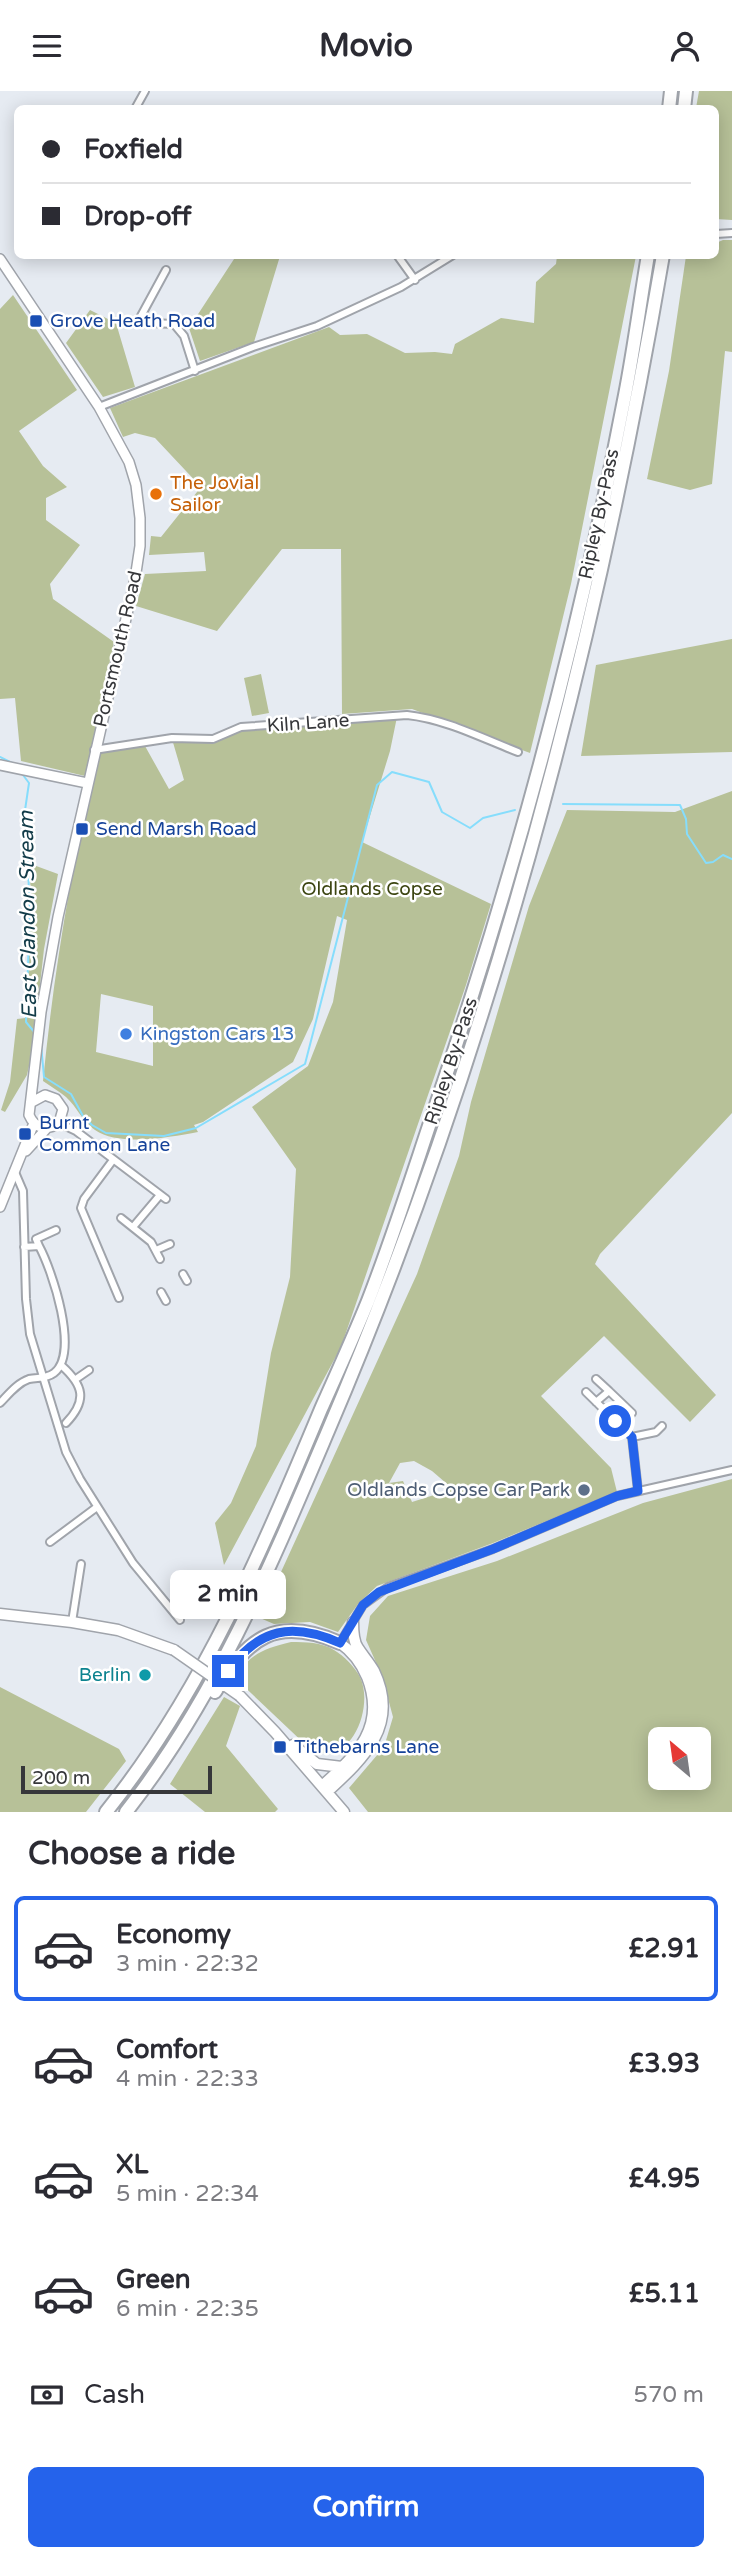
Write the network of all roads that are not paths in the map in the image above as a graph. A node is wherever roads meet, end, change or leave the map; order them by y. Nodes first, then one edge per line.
1 (0, 259) edge
2 (400, 259) edge
3 (447, 259) edge
4 (647, 259) edge
5 (662, 259) edge
6 (166, 270) dead end
7 (415, 280) junction
8 (195, 370) junction
9 (99, 407) junction
10 (94, 750) junction
11 (518, 752) dead end
12 (0, 765) edge
13 (87, 783) junction
14 (34, 1071) junction
15 (49, 1096) junction
16 (32, 1102) junction
17 (61, 1119) junction
18 (34, 1123) junction
19 (47, 1128) junction
20 (22, 1155) junction
21 (113, 1160) junction
22 (14, 1170) junction
23 (9, 1183) junction
24 (23, 1204) junction
25 (0, 1207) edge
26 (121, 1218) dead end
27 (133, 1227) junction
28 (56, 1230) dead end
29 (170, 1244) dead end
30 (39, 1246) junction
31 (24, 1247) junction
32 (156, 1250) junction
33 (160, 1259) dead end
34 (183, 1274) dead end
35 (187, 1281) dead end
36 (162, 1292) dead end
37 (119, 1298) dead end
38 (166, 1301) dead end
39 (62, 1366) junction
40 (89, 1370) dead end
41 (42, 1379) junction
42 (76, 1379) junction
43 (597, 1379) dead end
44 (609, 1391) junction
45 (586, 1392) dead end
46 (596, 1402) junction
47 (0, 1403) edge
48 (632, 1413) dead end
49 (66, 1423) dead end
50 (662, 1426) dead end
51 (632, 1437) junction
52 (732, 1470) edge
53 (638, 1491) junction
54 (97, 1507) junction
55 (50, 1542) dead end
56 (81, 1564) dead end
57 (0, 1613) edge
58 (180, 1620) dead end
59 (72, 1622) junction
60 (353, 1622) junction
61 (340, 1643) junction
62 (275, 1732) junction
63 (159, 1767) junction
64 (342, 1767) junction
65 (324, 1789) junction
66 (106, 1812) edge
67 (126, 1812) edge
68 (344, 1812) edge

1 - 9 main road, Portsmouth Road
2 - 7 street
3 - 7 street
4 - 66 highway, Ripley By-Pass
5 - 63 highway, Ripley By-Pass
6 - 8 street
7 - 8 street
8 - 9 street
9 - 10 main road, Portsmouth Road
10 - 11 street, Kiln Lane
10 - 13 main road, Portsmouth Road
12 - 13 main road
13 - 14 main road, Portsmouth Road
14 - 15 main road
14 - 16 main road, Portsmouth Road
15 - 16 main road
15 - 17 main road
16 - 18 main road, Portsmouth Road
17 - 19 main road, Portsmouth Road
17 - 21 street
18 - 19 main road
18 - 20 main road, Portsmouth Road
19 - 20 main road, Portsmouth Road
20 - 22 main road, Portsmouth Road
21 - 27 street
21 - 37 street
22 - 23 main road, Portsmouth Road
22 - 24 street
23 - 24 street
23 - 25 main road, Portsmouth Road
24 - 31 street
26 - 27 street
27 - 32 street
28 - 30 street
29 - 32 street
30 - 31 street
30 - 39 street
31 - 41 street
32 - 33 street
34 - 35 street
36 - 38 street
39 - 41 street
39 - 42 street
40 - 42 street
41 - 47 street
41 - 54 street
42 - 49 street
43 - 44 street
44 - 46 street
44 - 48 street
45 - 46 street
46 - 51 street
50 - 51 street
51 - 53 street
52 - 53 street
53 - 60 street
54 - 55 street
54 - 58 street
56 - 59 street
57 - 59 main road
59 - 62 main road, bridge
60 - 61 street
60 - 65 main road
61 - 63 highway
61 - 64 main road
62 - 64 main road
62 - 65 main road
63 - 67 highway, Ripley By-Pass
64 - 65 main road
65 - 68 main road

